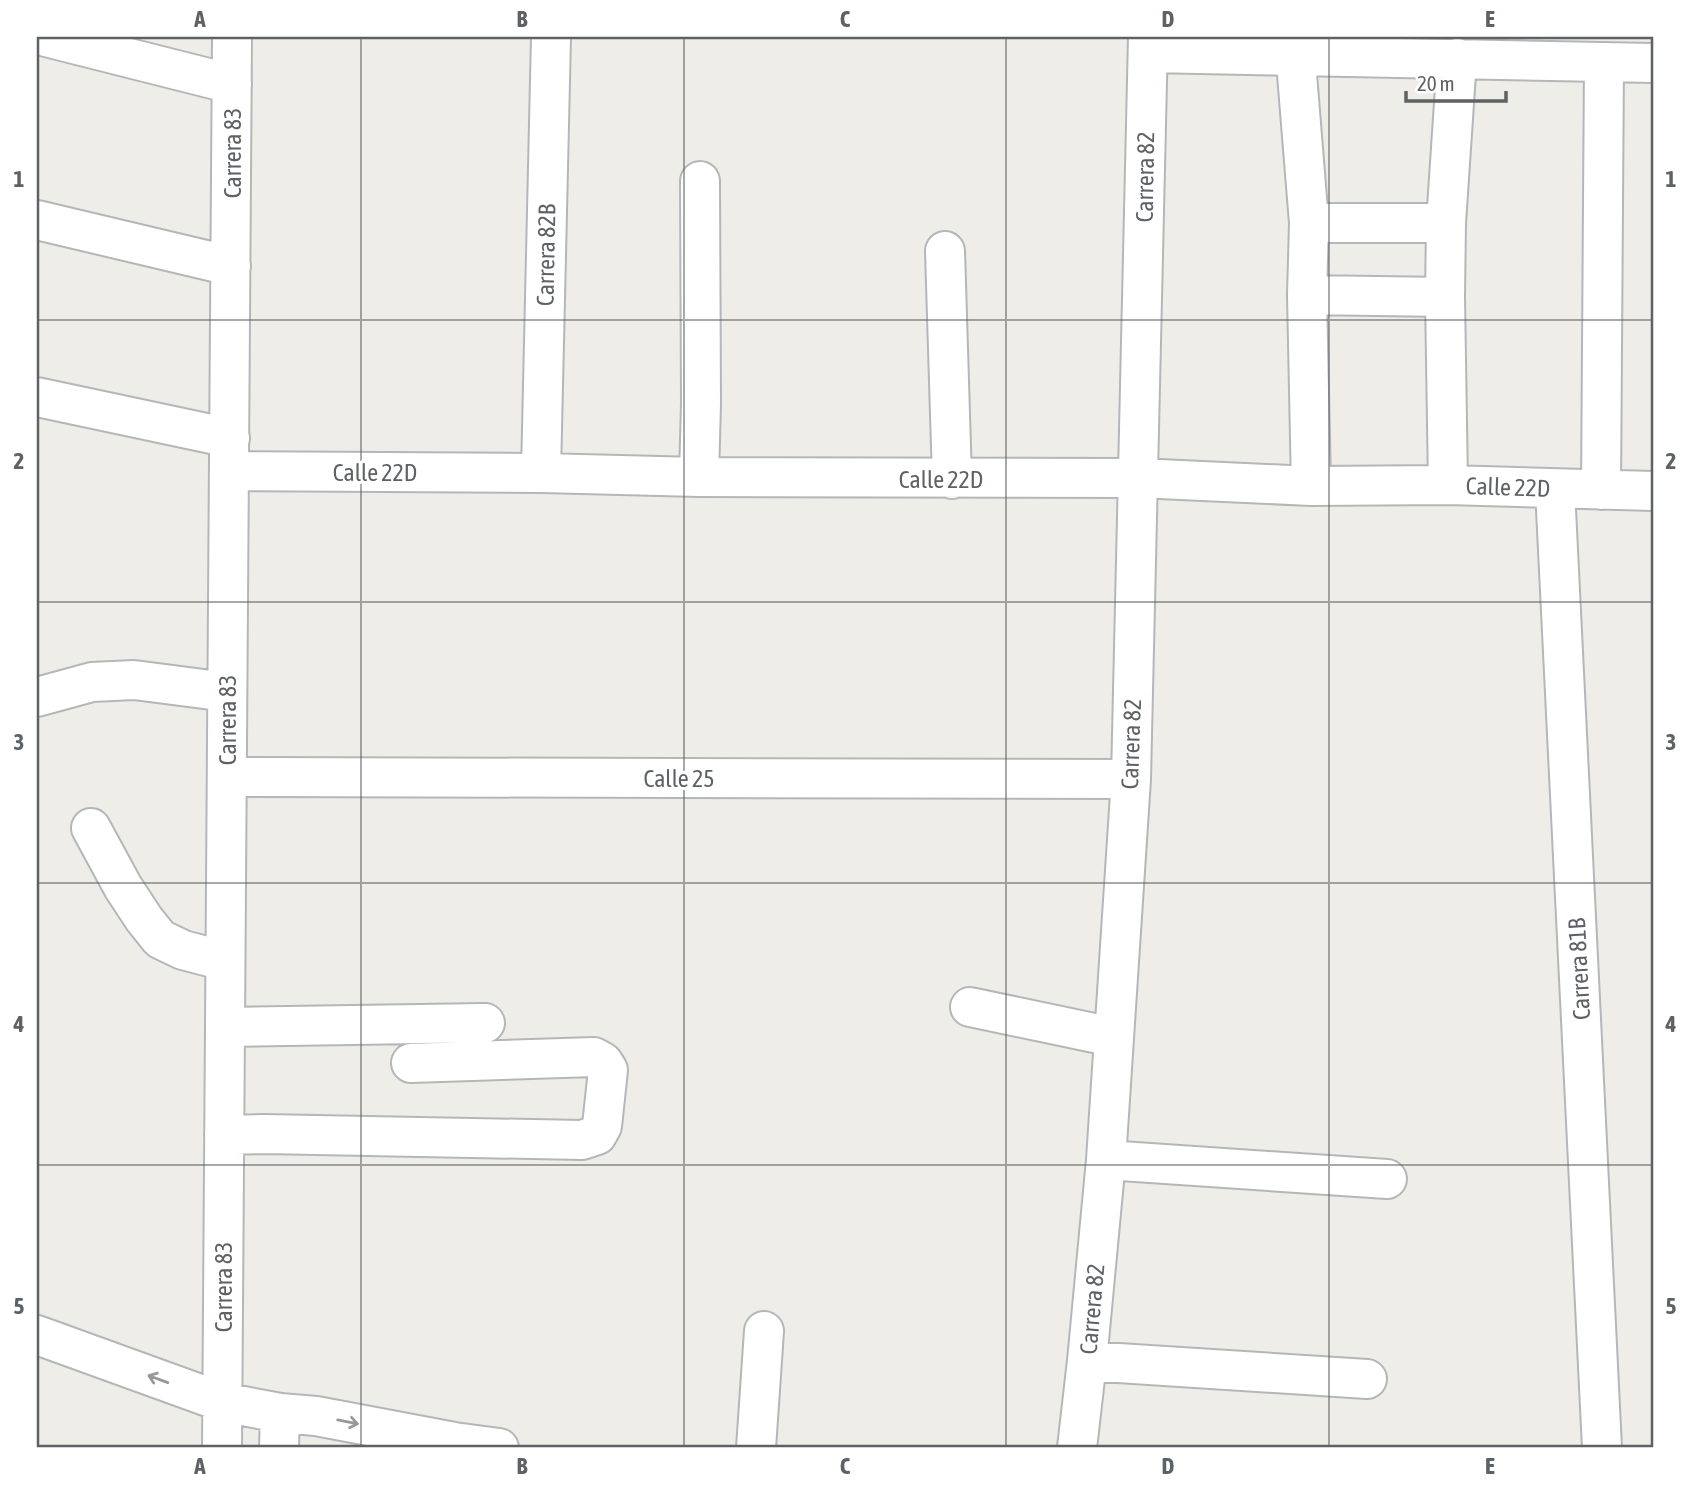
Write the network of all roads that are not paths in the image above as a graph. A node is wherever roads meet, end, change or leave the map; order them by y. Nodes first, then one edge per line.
1 (46, 37) edge
2 (232, 37) edge
3 (551, 37) edge
4 (1148, 45) edge
5 (1295, 47) edge
6 (1440, 51) edge
7 (1652, 54) edge
8 (1604, 62) junction
9 (232, 85) junction
10 (700, 181) dead end
11 (37, 220) edge
12 (1309, 223) junction
13 (1447, 223) junction
14 (945, 251) dead end
15 (231, 266) junction
16 (1307, 295) junction
17 (1445, 297) junction
18 (37, 397) edge
19 (230, 454) junction
20 (541, 473) junction
21 (699, 477) junction
22 (1138, 478) junction
23 (952, 479) junction
24 (1448, 485) junction
25 (1311, 486) junction
26 (1555, 489) junction
27 (1601, 490) junction
28 (1653, 491) edge
29 (227, 692) junction
30 (37, 697) edge
31 (227, 777) junction
32 (1131, 779) junction
33 (91, 828) dead end
34 (226, 961) junction
35 (970, 1007) dead end
36 (485, 1023) dead end
37 (225, 1027) junction
38 (1113, 1037) junction
39 (411, 1063) dead end
40 (224, 1135) junction
41 (1106, 1160) junction
42 (1387, 1179) dead end
43 (764, 1331) dead end
44 (37, 1335) edge
45 (1087, 1361) junction
46 (1367, 1379) dead end
47 (222, 1402) junction
48 (279, 1431) edge
49 (222, 1448) edge
50 (499, 1448) edge
51 (756, 1448) edge
52 (1077, 1448) edge
53 (1602, 1448) edge

1 - 9 street
2 - 9 street, Carrera 83
3 - 20 street, Carrera 82B
4 - 5 street
4 - 22 street, Carrera 82
5 - 6 street
5 - 12 street
6 - 8 street
6 - 13 street
7 - 8 street
8 - 27 street
9 - 15 street, Carrera 83
10 - 21 street
11 - 15 street
12 - 13 street
12 - 16 street
13 - 17 street
14 - 23 street
15 - 19 street, Carrera 83
16 - 17 street
16 - 25 street
17 - 24 street
18 - 19 street, Calle 22D
19 - 20 street, Calle 22D
19 - 29 street, Carrera 83
20 - 21 street, Calle 22D
21 - 23 street, Calle 22D
22 - 23 street, Calle 22D
22 - 25 street, Calle 22D
22 - 32 street, Carrera 82
24 - 25 street, Calle 22D
24 - 26 street, Calle 22D
26 - 27 street, Calle 22D
26 - 53 street, Carrera 81B
27 - 28 street, Calle 22D
29 - 30 street
29 - 31 street, Carrera 83
31 - 32 street, Calle 25
31 - 34 street, Carrera 83
32 - 38 street, Carrera 82
33 - 34 street
34 - 37 street, Carrera 83
35 - 38 street
36 - 37 street
37 - 40 street, Carrera 83
38 - 41 street, Carrera 82
39 - 40 street
40 - 47 street, Carrera 83
41 - 42 street
41 - 45 street, Carrera 82
43 - 51 street
47 -> 44 street
45 - 46 street
45 - 52 street, Carrera 82
47 - 48 street
47 - 49 street, Carrera 83
48 -> 50 street

